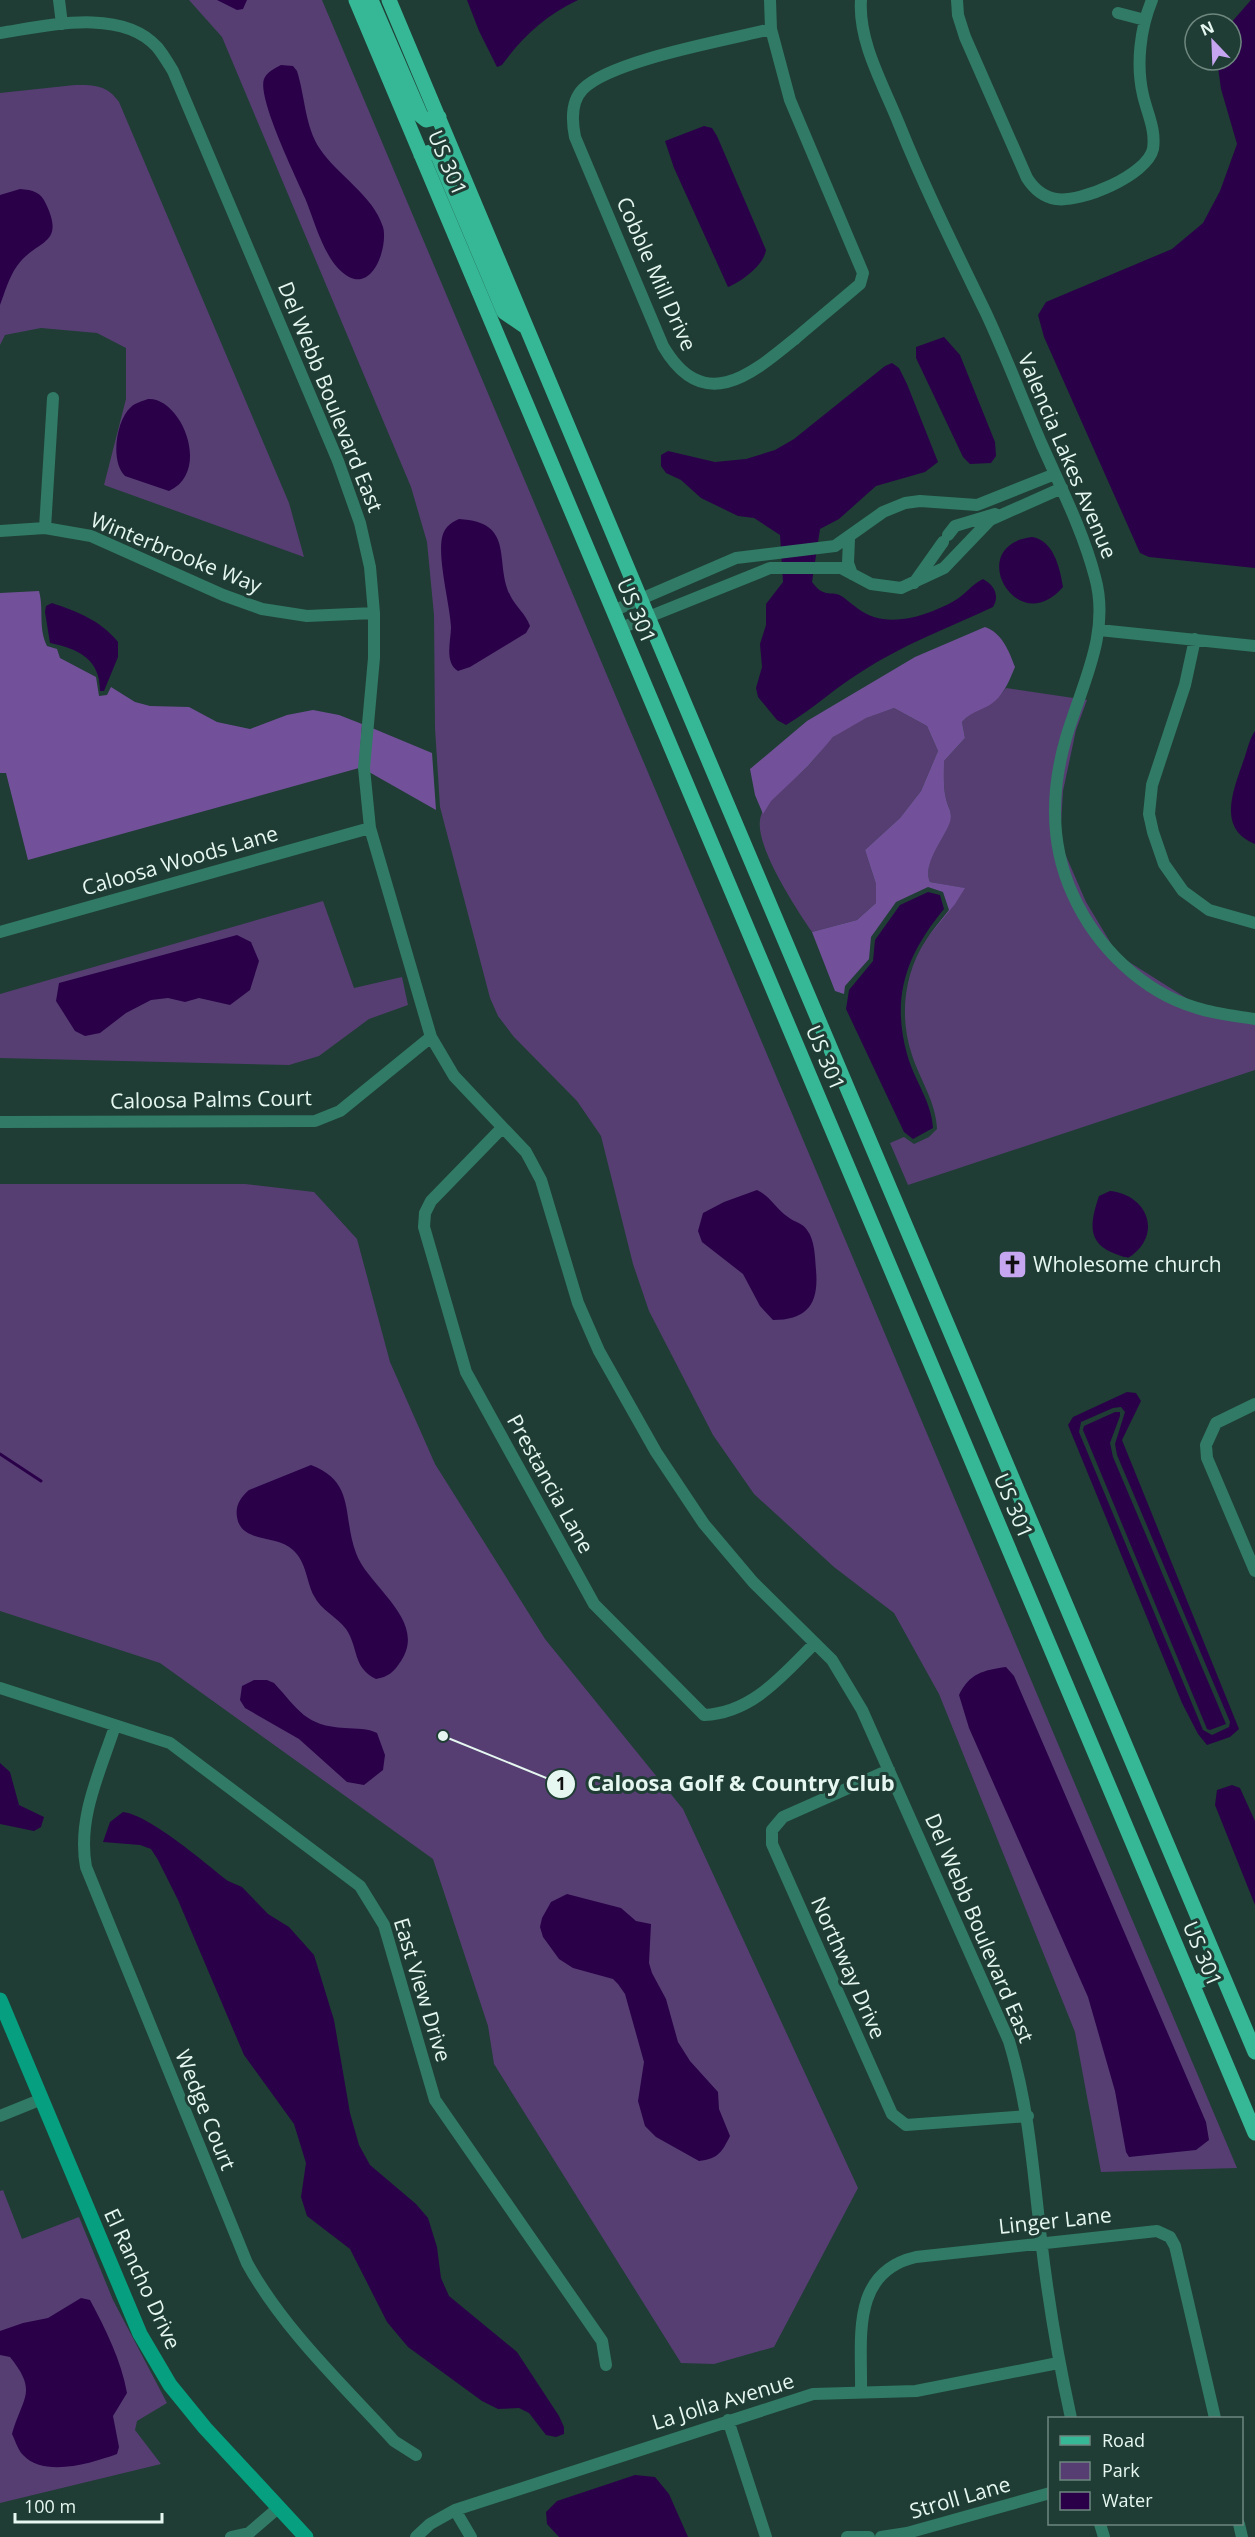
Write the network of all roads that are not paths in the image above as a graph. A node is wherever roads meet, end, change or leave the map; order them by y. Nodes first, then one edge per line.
1 (58, 0) edge
2 (356, 0) edge
3 (371, 0) edge
4 (389, 0) edge
5 (770, 0) edge
6 (861, 0) edge
7 (957, 0) edge
8 (1152, 0) edge
9 (1118, 13) dead end
10 (1145, 20) junction
11 (62, 24) junction
12 (771, 29) junction
13 (0, 33) edge
14 (439, 117) junction
15 (421, 155) junction
16 (526, 327) junction
17 (53, 398) dead end
18 (1055, 474) junction
19 (1062, 488) junction
20 (1011, 509) junction
21 (45, 528) junction
22 (0, 531) edge
23 (849, 539) junction
24 (852, 574) junction
25 (914, 583) junction
26 (640, 600) junction
27 (613, 612) junction
28 (374, 613) junction
29 (648, 617) junction
30 (621, 628) junction
31 (1099, 630) junction
32 (1195, 639) junction
33 (1255, 646) edge
34 (370, 828) junction
35 (1255, 923) edge
36 (0, 932) edge
37 (1255, 1019) edge
38 (431, 1037) junction
39 (0, 1122) edge
40 (502, 1128) junction
41 (1255, 1404) edge
42 (1255, 1571) edge
43 (815, 1643) junction
44 (0, 1688) edge
45 (115, 1726) junction
46 (889, 1770) junction
47 (1221, 1972) junction
48 (1192, 1984) junction
49 (0, 2000) edge
50 (1255, 2052) edge
51 (42, 2099) junction
52 (0, 2116) edge
53 (1028, 2116) junction
54 (1255, 2133) edge
55 (1041, 2241) junction
56 (1059, 2363) junction
57 (606, 2365) dead end
58 (861, 2391) junction
59 (1071, 2417) edge
60 (1215, 2417) edge
61 (728, 2420) junction
62 (416, 2455) dead end
63 (1048, 2494) edge
64 (278, 2508) junction
65 (455, 2510) junction
66 (231, 2537) edge
67 (306, 2537) edge
68 (416, 2537) edge
69 (471, 2537) edge
70 (766, 2537) edge
71 (847, 2537) edge
72 (868, 2537) edge
73 (881, 2537) edge

1 - 11 street
2 - 15 main road, US 301 / US 301
3 - 14 main road
4 - 14 main road, US 301
5 - 12 street, Cobble Mill Drive
6 - 18 street, Valencia Lakes Avenue
7 - 10 street
8 - 10 street
9 - 10 street
11 - 13 street, Del Webb Boulevard East
11 - 28 street, Del Webb Boulevard East
12 - 12 street, Cobble Mill Drive
14 - 16 main road, US 301
15 - 16 main road
15 - 27 main road, US 301 / US 301
16 - 26 main road, US 301
17 - 21 street
18 - 19 street, Valencia Lakes Avenue
18 - 23 street
19 - 20 street
19 - 31 street, Valencia Lakes Avenue
20 - 25 street
20 - 25 street
21 - 22 street, Winterbrooke Way
21 - 28 street, Winterbrooke Way
23 - 24 street
23 - 26 street
24 - 25 street
24 - 29 street
26 - 27 street
26 - 29 main road, US 301
27 - 30 main road, US 301 / US 301
28 - 34 street, Del Webb Boulevard East
29 - 30 street
29 - 47 main road, US 301
30 - 48 main road, US 301 / US 301
31 - 32 street
31 - 37 street, Valencia Lakes Avenue
32 - 33 street
32 - 35 street
34 - 36 street, Caloosa Woods Lane
34 - 38 street, Del Webb Boulevard East
38 - 39 street, Caloosa Palms Court
38 - 40 street, Del Webb Boulevard East
40 - 43 street, Del Webb Boulevard East
40 - 43 street, Prestancia Lane
41 - 42 street
43 - 46 street, Del Webb Boulevard East
44 - 45 street, East View Drive
45 - 57 street, East View Drive
45 - 62 street, Wedge Court
46 - 53 street, Del Webb Boulevard East
46 - 53 street, Northway Drive
47 - 48 main road
47 - 50 main road, US 301
48 - 54 main road, US 301 / US 301
49 - 51 street, El Rancho Drive
51 - 52 street
51 - 64 street, El Rancho Drive
53 - 55 street, Del Webb Boulevard East
55 - 56 street, Del Webb Boulevard East
55 - 58 street, Linger Lane
55 - 60 street, Linger Lane
56 - 58 street, La Jolla Avenue
56 - 59 street, Del Webb Boulevard East
58 - 61 street, La Jolla Avenue
61 - 65 street, La Jolla Avenue
61 - 70 street
63 - 73 street, Stroll Lane
64 - 66 street
64 - 67 street, El Rancho Drive
65 - 68 street, La Jolla Avenue
65 - 69 street
71 - 72 street

